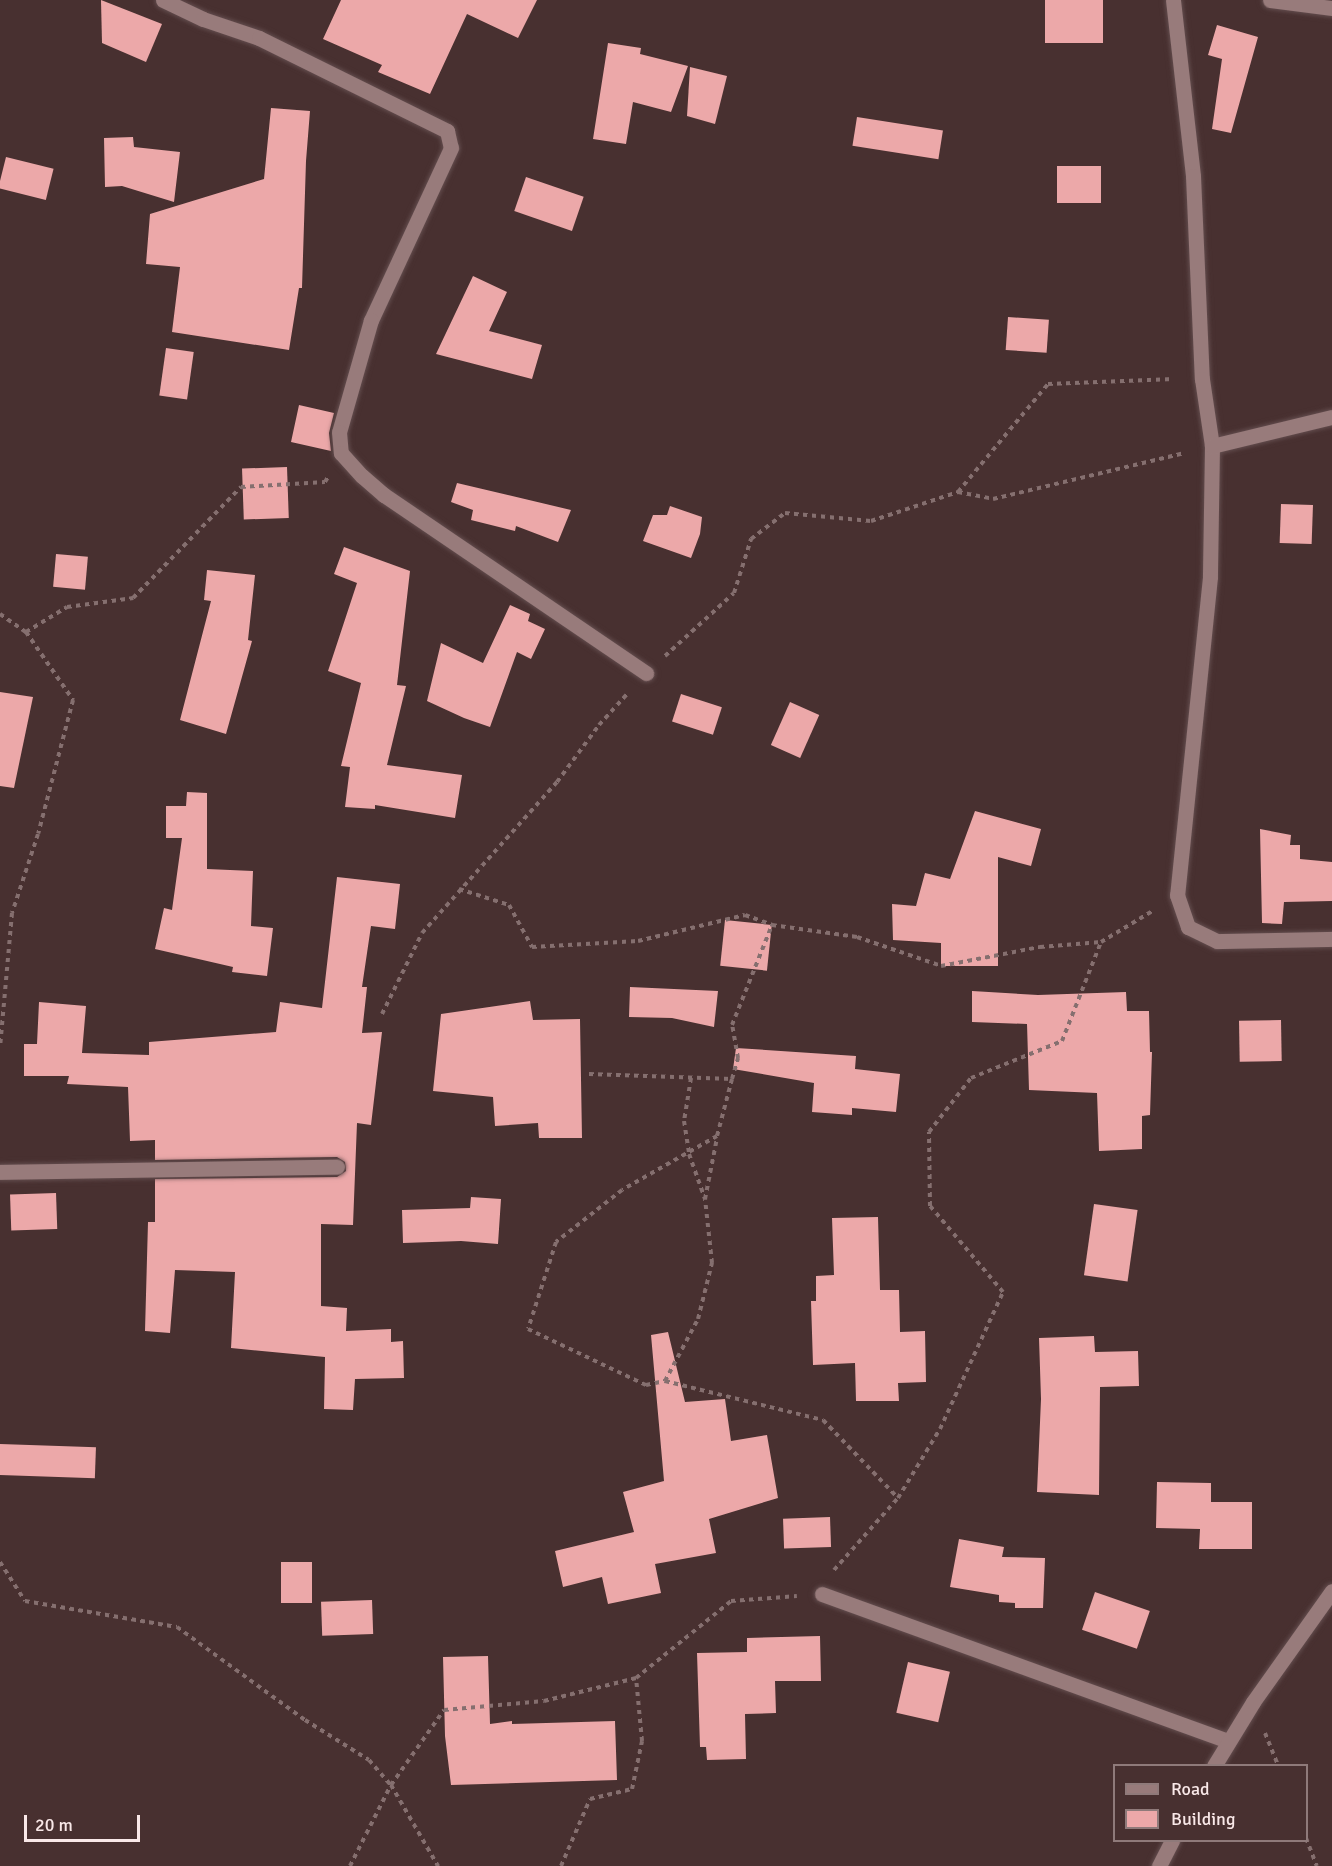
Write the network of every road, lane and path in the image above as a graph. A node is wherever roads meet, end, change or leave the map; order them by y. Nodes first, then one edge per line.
1 (163, 0) edge
2 (1173, 0) edge
3 (1270, 0) edge
4 (1332, 8) edge
5 (1203, 379) junction
6 (1332, 417) edge
7 (1212, 447) junction
8 (341, 453) junction
9 (957, 492) junction
10 (0, 614) edge
11 (26, 632) junction
12 (646, 673) junction
13 (459, 889) junction
14 (1178, 895) junction
15 (772, 925) junction
16 (1332, 939) edge
17 (1101, 942) junction
18 (382, 1014) dead end
19 (0, 1047) edge
20 (589, 1074) dead end
21 (691, 1078) junction
22 (732, 1079) junction
23 (717, 1136) junction
24 (689, 1154) junction
25 (337, 1167) dead end
26 (0, 1172) edge
27 (705, 1199) junction
28 (665, 1381) junction
29 (898, 1498) junction
30 (0, 1562) edge
31 (1332, 1591) edge
32 (822, 1594) junction
33 (636, 1678) junction
34 (1227, 1741) junction
35 (1215, 1764) edge
36 (391, 1785) junction
37 (1171, 1842) edge
38 (1308, 1842) edge
39 (350, 1866) edge
40 (438, 1866) edge
41 (561, 1866) edge
42 (1160, 1866) edge
43 (1317, 1866) edge

1 - 8 street
2 - 5 street
3 - 4 street
5 - 7 street
5 - 9 path
6 - 7 street
7 - 9 path
7 - 14 street
8 - 11 path
8 - 12 street
9 - 12 path
10 - 11 path
11 - 19 path
12 - 13 path
13 - 15 path
13 - 18 path
14 - 16 street
14 - 17 path
15 - 17 path
15 - 22 path
17 - 29 path
20 - 21 path
21 - 22 path
21 - 24 path
22 - 23 path
23 - 24 path
23 - 27 path
24 - 27 path
24 - 28 path
25 - 26 street
27 - 28 path
28 - 29 path
29 - 32 path
30 - 36 path
31 - 34 street
32 - 33 path
32 - 34 street
33 - 36 path
33 - 41 path
34 - 35 street
36 - 39 path
36 - 40 path
37 - 42 street
38 - 43 path

